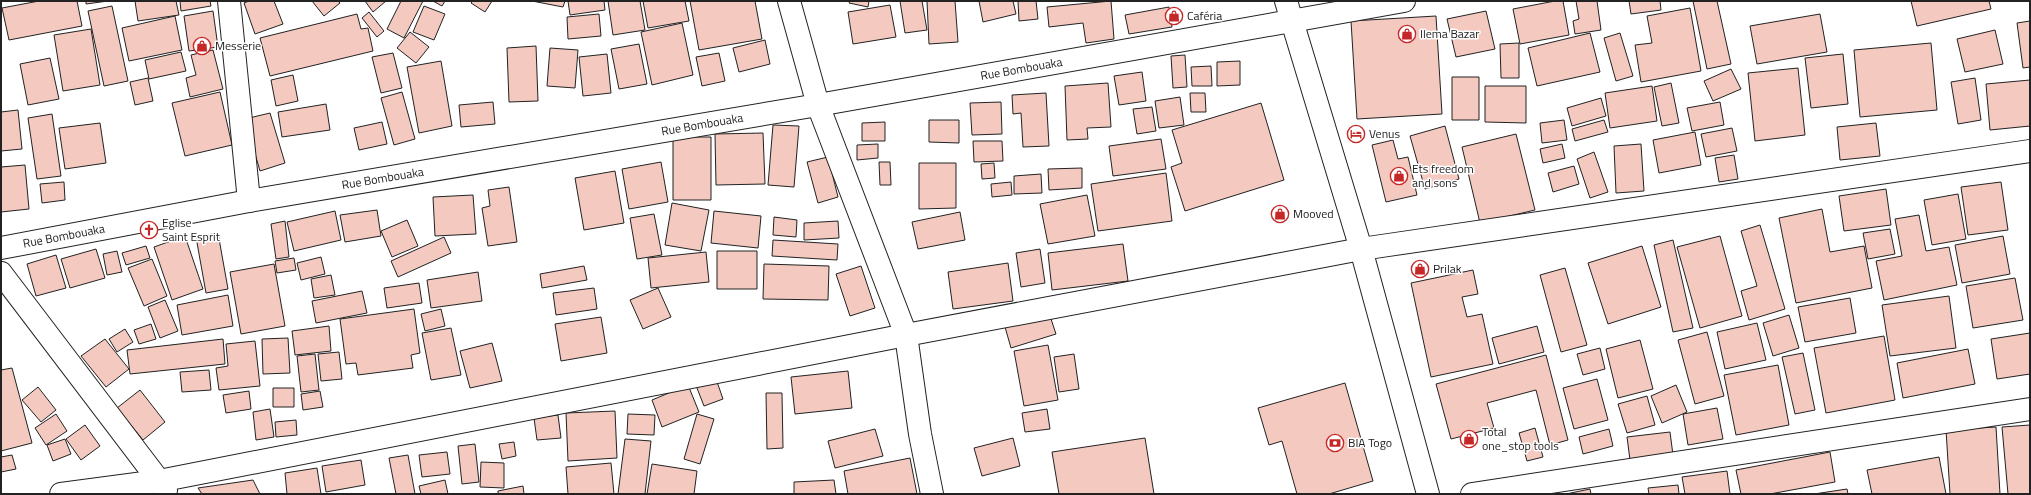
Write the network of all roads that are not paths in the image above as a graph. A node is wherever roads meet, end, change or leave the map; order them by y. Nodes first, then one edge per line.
1 (229, 1) edge
2 (788, 1) edge
3 (1404, 1) edge
4 (1288, 11) edge
5 (818, 105) junction
6 (2030, 151) edge
7 (249, 201) junction
8 (1, 248) edge
9 (1361, 249) junction
10 (1, 273) edge
11 (906, 335) junction
12 (2030, 409) edge
13 (164, 488) edge
14 (62, 494) edge
15 (932, 494) edge
16 (1428, 494) edge
17 (1472, 494) edge

1 - 7 street
2 - 5 street
3 - 4 street, Rue Bombouaka
4 - 5 street, Rue Bombouaka
4 - 9 street
5 - 7 street, Rue Bombouaka
5 - 11 street
6 - 9 street
7 - 8 street, Rue Bombouaka
9 - 11 street
9 - 16 street
10 - 13 street
11 - 13 street
11 - 15 street
12 - 17 street
13 - 14 street

